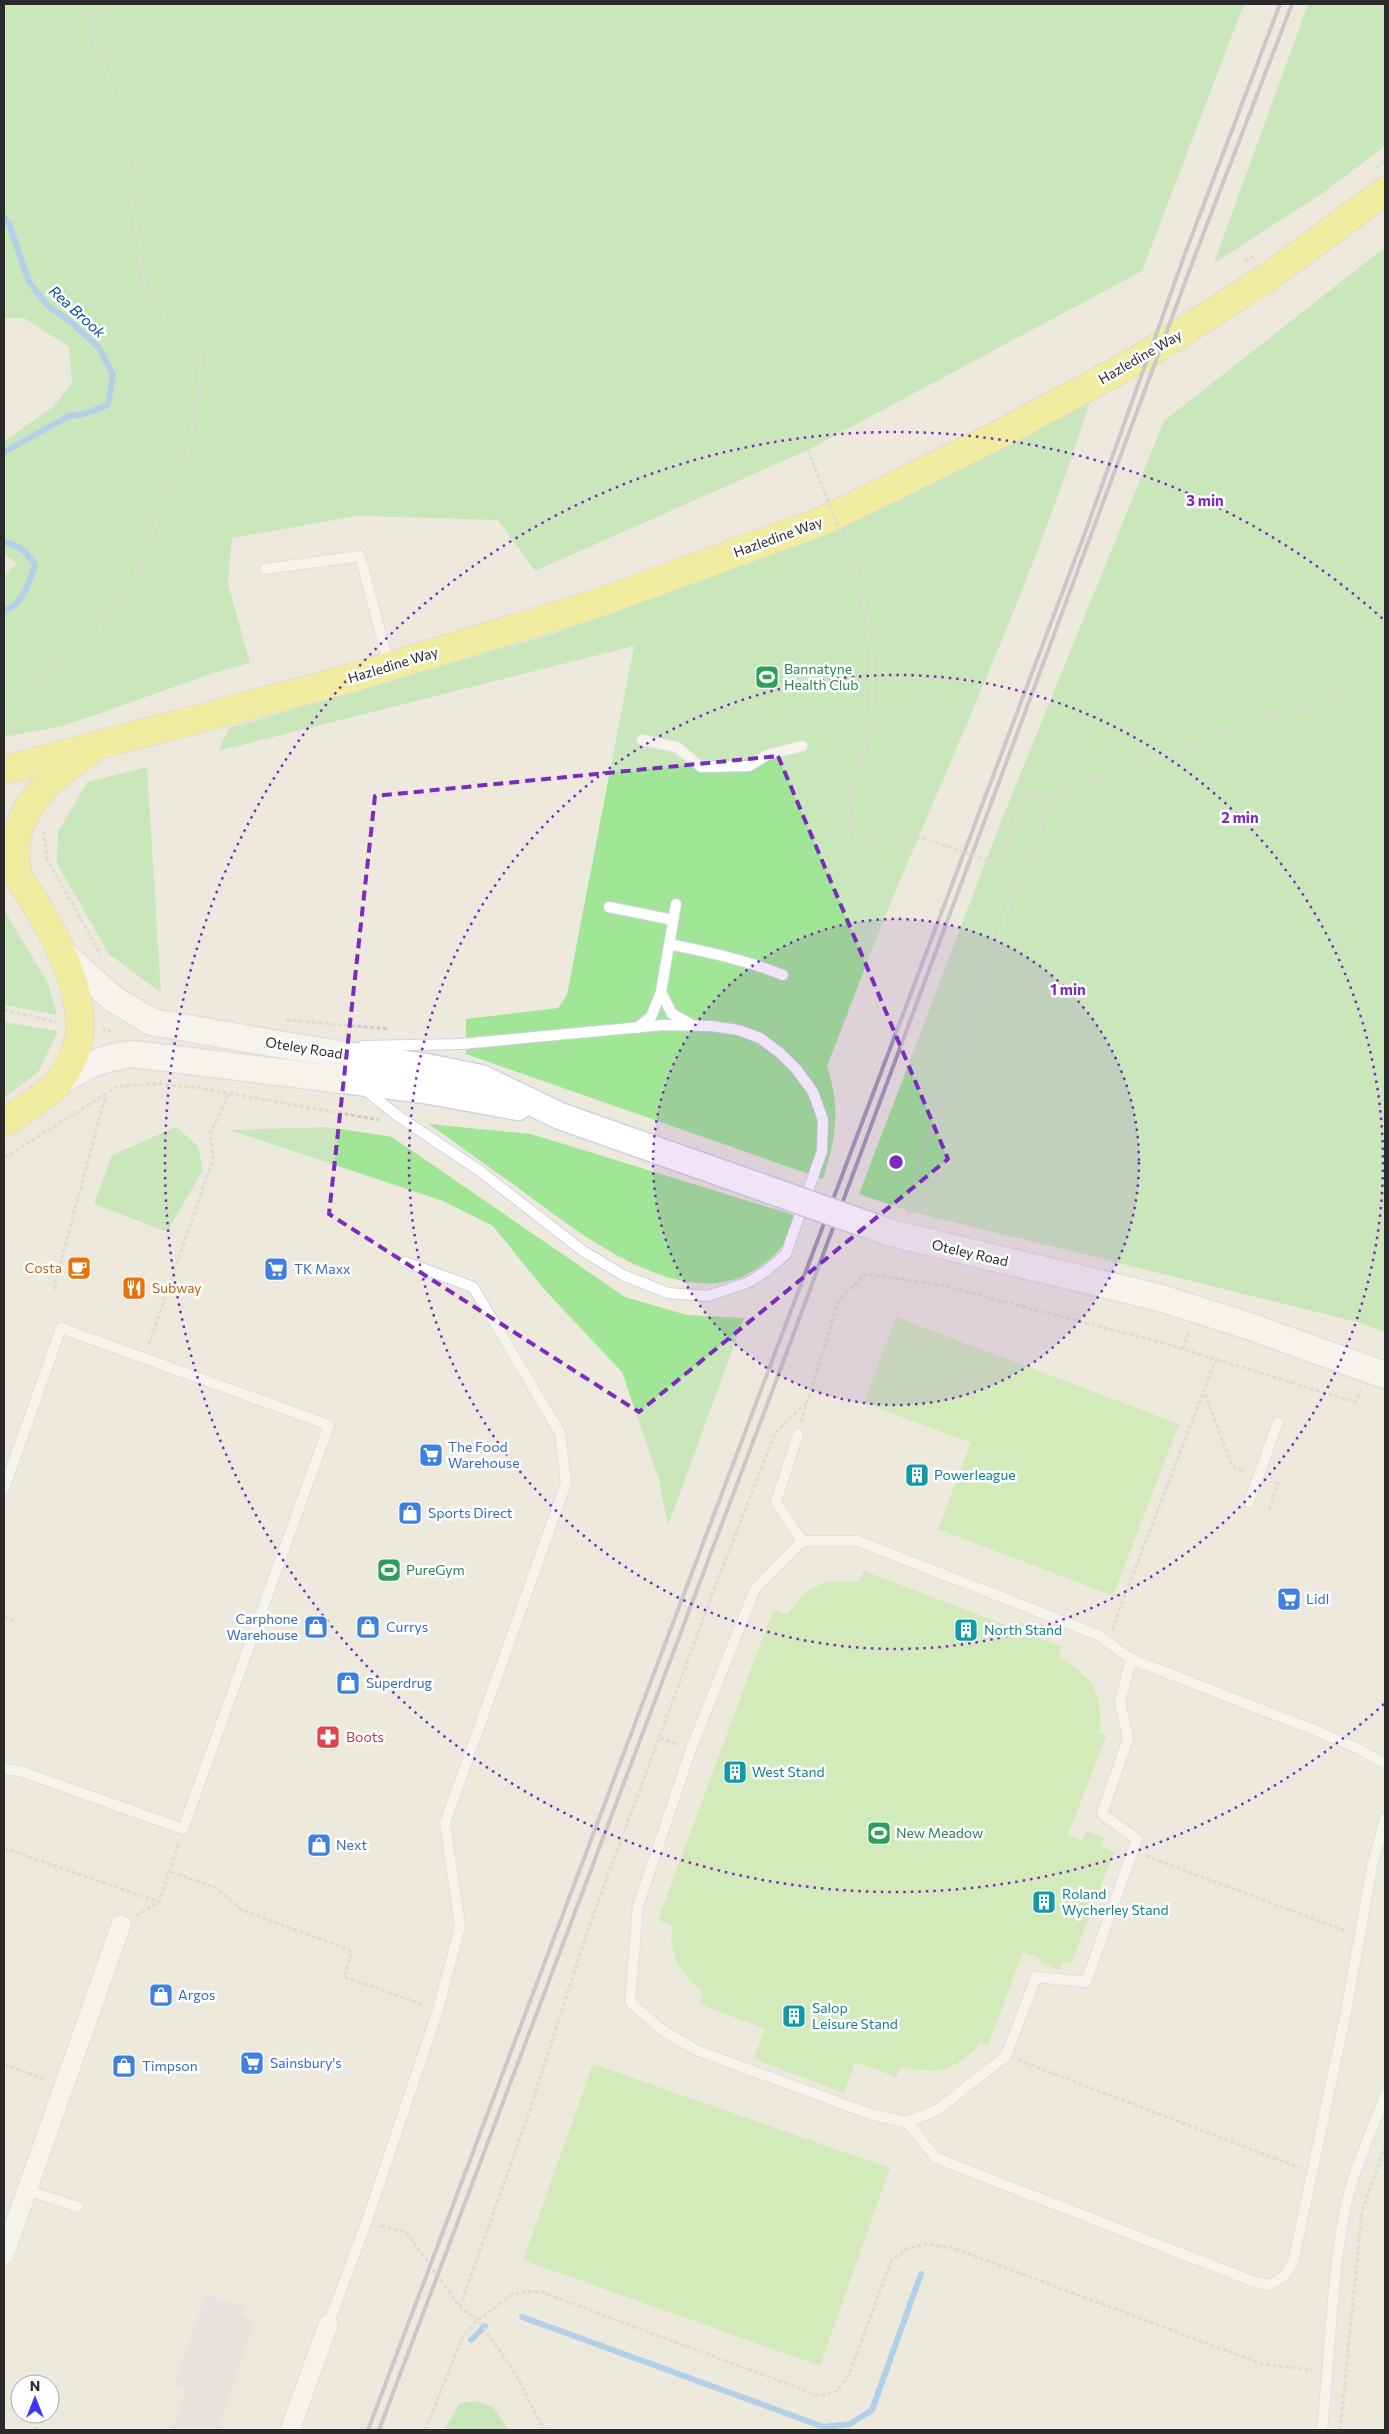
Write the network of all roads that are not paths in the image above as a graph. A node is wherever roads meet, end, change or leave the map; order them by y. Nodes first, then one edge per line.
1 (1377, 182) edge
2 (265, 569) dead end
3 (389, 666) junction
4 (642, 740) dead end
5 (107, 742) junction
6 (802, 746) dead end
7 (4, 770) edge
8 (10, 866) edge
9 (676, 904) dead end
10 (609, 907) dead end
11 (673, 920) junction
12 (669, 944) junction
13 (62, 953) junction
14 (783, 975) dead end
15 (661, 992) junction
16 (694, 1026) junction
17 (636, 1028) junction
18 (294, 1047) junction
19 (356, 1083) junction
20 (57, 1084) junction
21 (560, 1116) junction
22 (4, 1123) edge
23 (405, 1262) dead end
24 (1379, 1372) edge
25 (1278, 1422) dead end
26 (798, 1434) dead end
27 (4, 1489) edge
28 (1249, 1502) dead end
29 (802, 1541) junction
30 (1131, 1659) junction
31 (1385, 1764) edge
32 (4, 1769) edge
33 (1385, 1818) edge
34 (121, 1925) road end
35 (1385, 2095) edge
36 (907, 2122) junction
37 (26, 2190) junction
38 (78, 2207) dead end
39 (4, 2253) edge
40 (328, 2325) joint
41 (290, 2430) edge
42 (1322, 2430) edge

1 - 3 main road, Hazledine Way
2 - 3 lane
3 - 5 main road, Hazledine Way
4 - 6 lane
5 - 7 main road, Hazledine Way
5 - 8 main road, Hazledine Way
8 - 13 main road
9 - 11 lane
10 - 11 lane
11 - 12 lane
12 - 14 lane
12 - 15 lane
13 - 18 main road, Oteley Road
13 - 20 main road
15 - 16 lane
15 - 17 lane
16 - 17 lane
16 - 19 lane
17 - 18 lane
18 - 21 main road, Oteley Road
19 - 20 main road, Oteley Road
19 - 21 main road, Oteley Road
20 - 22 main road
21 - 24 main road, Oteley Road, bridge
23 - 40 lane
25 - 28 lane
26 - 29 lane
27 - 32 lane
29 - 30 lane
29 - 36 lane
30 - 31 lane
30 - 36 lane
33 - 36 lane
34 - 37 street
35 - 42 lane
37 - 38 lane
37 - 39 street
40 - 41 street

